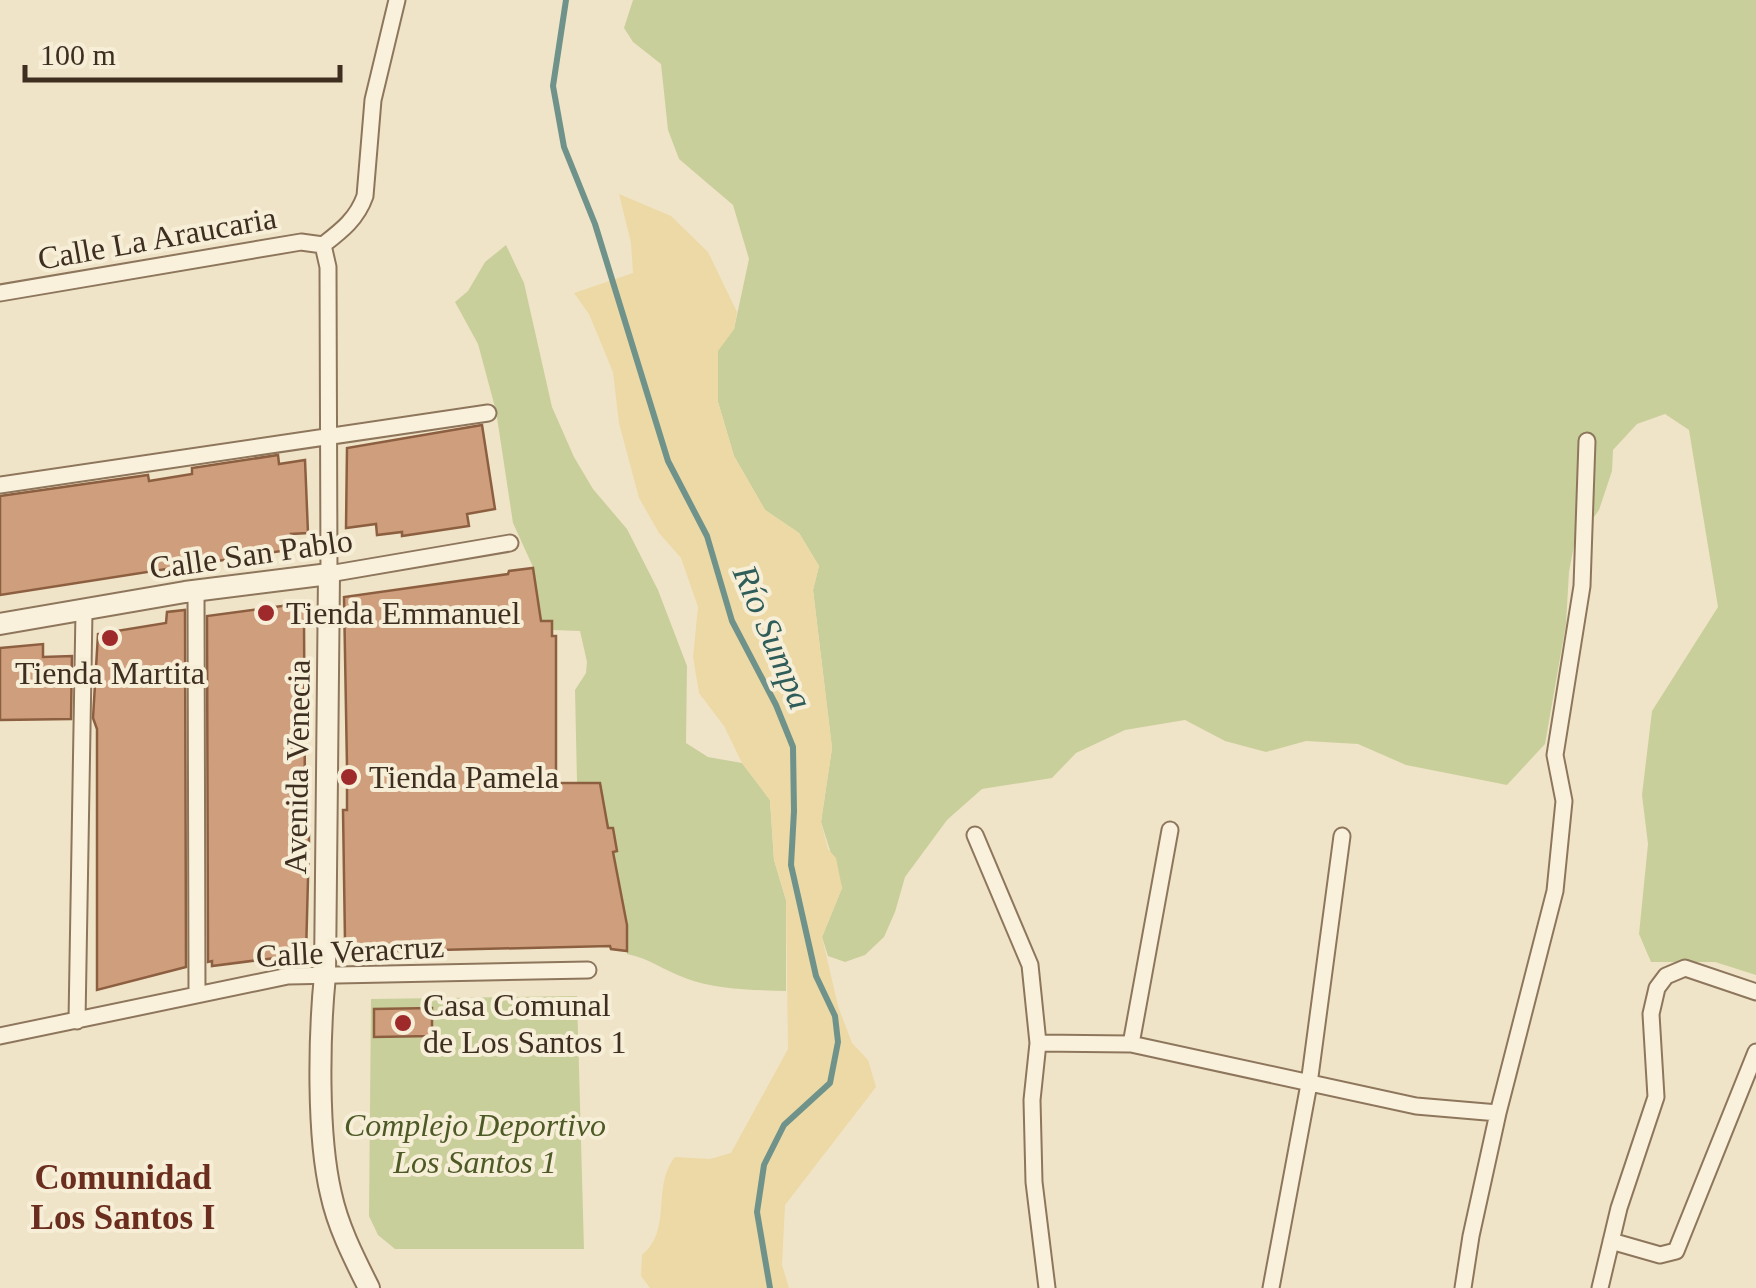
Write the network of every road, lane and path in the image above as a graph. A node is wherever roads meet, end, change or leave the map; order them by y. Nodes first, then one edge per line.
1 (397, 0) edge
2 (323, 245) junction
3 (0, 292) edge
4 (488, 413) dead end
5 (328, 437) junction
6 (1587, 441) dead end
7 (0, 485) edge
8 (510, 543) dead end
9 (329, 574) junction
10 (196, 591) junction
11 (84, 611) junction
12 (0, 624) edge
13 (1170, 830) dead end
14 (975, 835) dead end
15 (1342, 836) dead end
16 (588, 970) dead end
17 (325, 975) junction
18 (1756, 992) edge
19 (198, 994) junction
20 (77, 1021) junction
21 (0, 1036) edge
22 (1038, 1043) junction
23 (1131, 1044) junction
24 (1756, 1052) edge
25 (1309, 1084) junction
26 (1498, 1113) junction
27 (1611, 1241) junction
28 (369, 1288) edge
29 (1047, 1288) edge
30 (1271, 1288) edge
31 (1464, 1288) edge
32 (1600, 1288) edge

1 - 2 street
2 - 3 street, Calle La Araucaria
2 - 5 street, Avenida Venecia
4 - 5 street
5 - 7 street
5 - 9 street, Avenida Venecia
6 - 26 street
8 - 9 street, Calle San Pablo
9 - 10 street, Calle San Pablo
9 - 17 street, Avenida Venecia
10 - 11 street, Calle San Pablo
10 - 19 street
11 - 12 street, Calle San Pablo
11 - 20 street
13 - 23 street
14 - 22 street
15 - 25 street
16 - 17 street, Calle Veracruz
17 - 19 street, Calle Veracruz
17 - 28 street, Avenida Venecia
18 - 27 street
19 - 20 street, Calle Veracruz
20 - 21 street, Calle Veracruz
22 - 23 street
22 - 29 street
23 - 25 street
24 - 27 street
25 - 26 street
25 - 30 street
26 - 31 street
27 - 32 street

